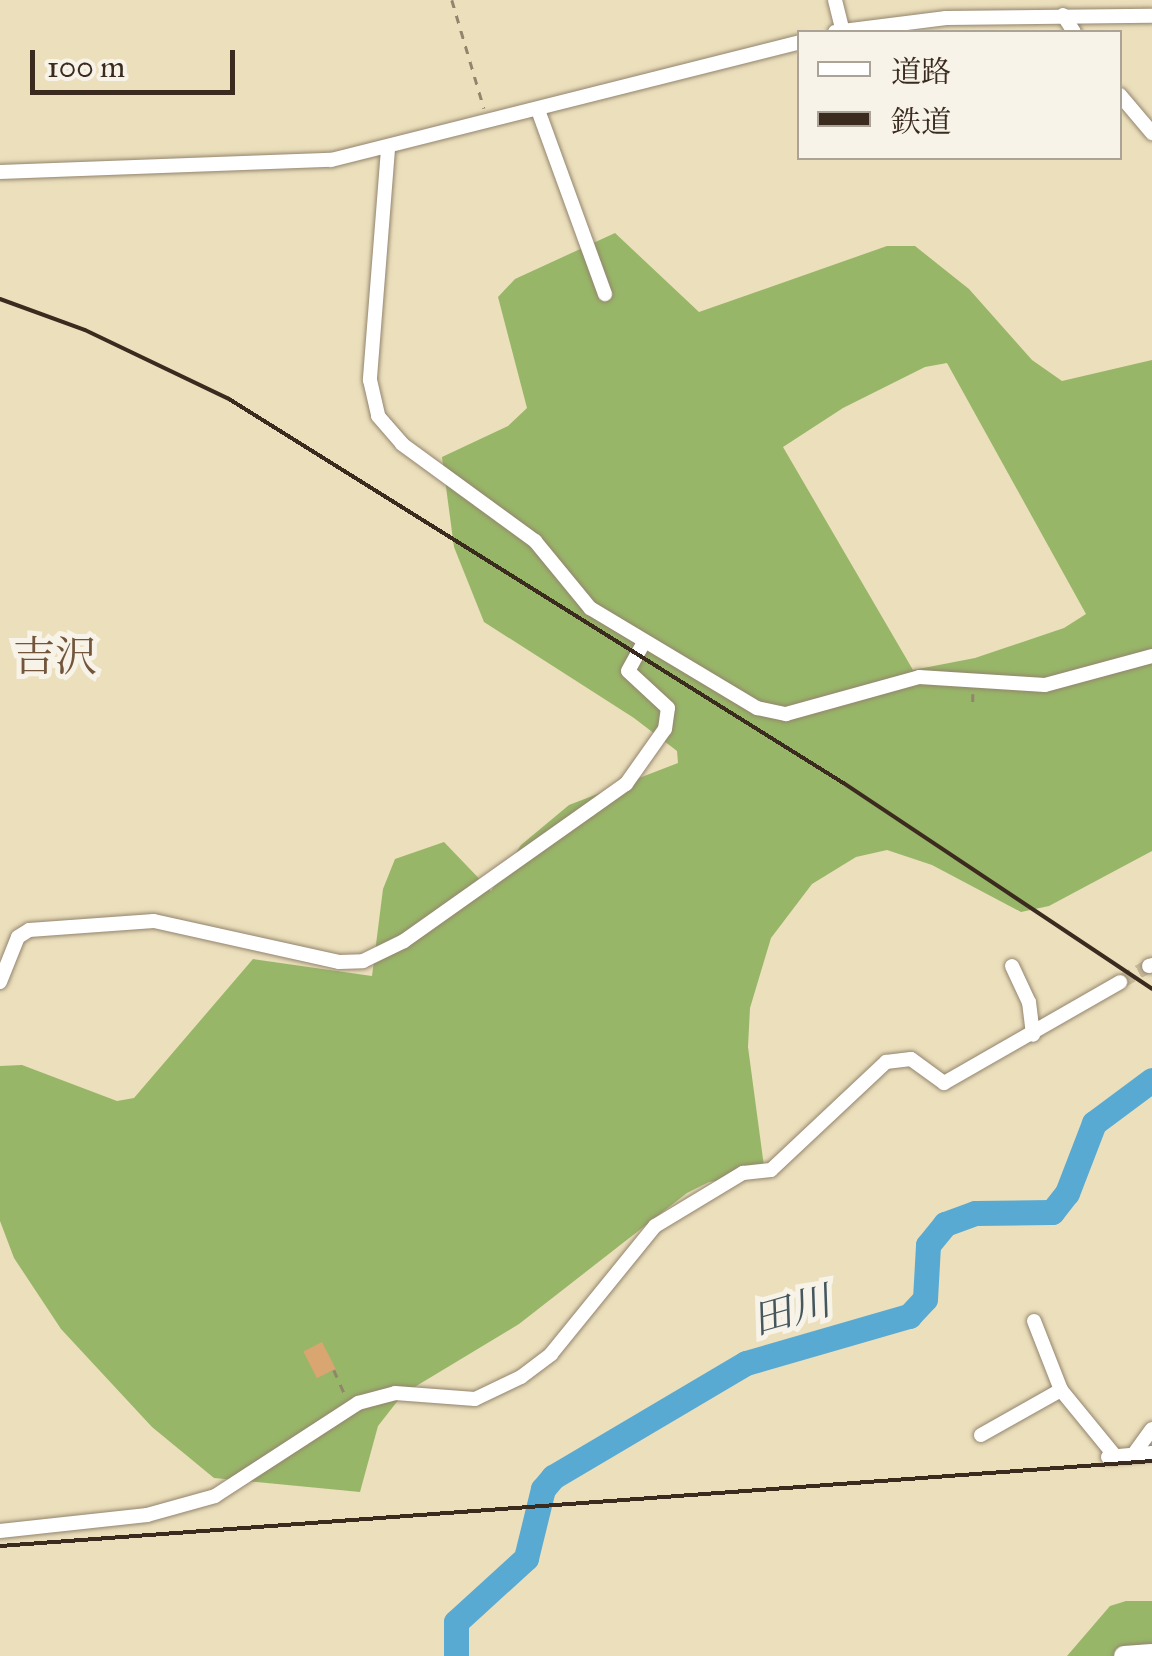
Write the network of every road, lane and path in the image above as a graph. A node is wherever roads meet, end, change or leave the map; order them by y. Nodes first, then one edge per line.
1 (452, 0) edge
2 (835, 0) edge
3 (1063, 14) junction
4 (1152, 16) edge
5 (839, 30) edge
6 (854, 30) edge
7 (1073, 30) edge
8 (797, 43) edge
9 (1122, 97) edge
10 (538, 110) junction
11 (489, 124) junction
12 (1152, 133) edge
13 (388, 149) junction
14 (0, 172) edge
15 (605, 294) dead end
16 (644, 642) junction
17 (1152, 656) edge
18 (1012, 966) dead end
19 (0, 982) edge
20 (1120, 982) tunnel mouth
21 (1033, 1035) junction
22 (1034, 1321) dead end
23 (334, 1370) dead end
24 (340, 1386) dead end
25 (1062, 1390) junction
26 (1152, 1429) edge
27 (981, 1436) dead end
28 (1152, 1453) edge
29 (1132, 1455) junction
30 (0, 1531) edge
31 (1152, 1654) edge
32 (1124, 1656) edge

1 - 11 path
2 - 5 street
3 - 4 street
3 - 6 street
3 - 7 street
8 - 10 street
9 - 12 street
10 - 11 street
10 - 15 street
11 - 13 street
13 - 14 street
13 - 16 street
16 - 17 street
16 - 19 street
18 - 21 street
20 - 21 street
21 - 30 street
22 - 25 street
23 - 24 path
25 - 27 street
25 - 29 street
26 - 29 street
28 - 29 street
31 - 32 highway

